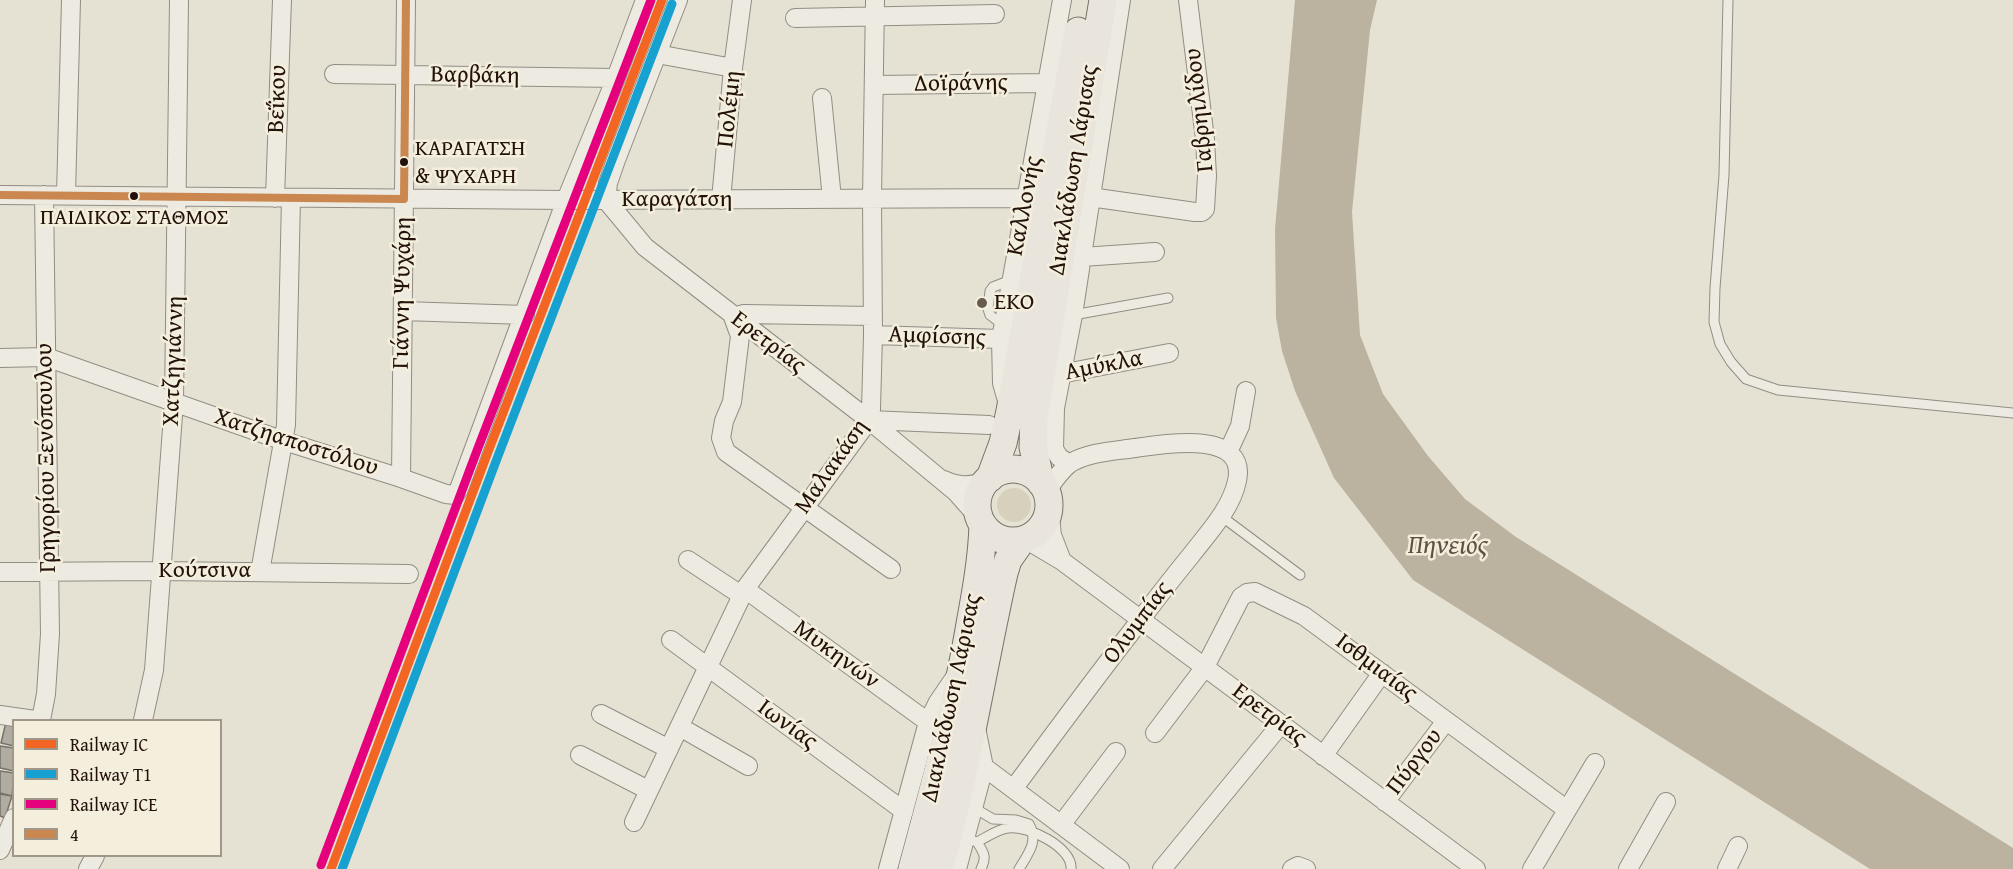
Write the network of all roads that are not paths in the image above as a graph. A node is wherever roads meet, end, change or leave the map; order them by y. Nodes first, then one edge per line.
1 (70, 0) edge
2 (179, 0) edge
3 (282, 0) edge
4 (406, 0) edge
5 (645, 0) edge
6 (678, 0) edge
7 (1062, 0) edge
8 (1084, 0) edge
9 (1103, 0) edge
10 (1121, 0) edge
11 (1188, 0) edge
12 (1728, 0) edge
13 (875, 8) edge
14 (741, 9) edge
15 (995, 14) dead end
16 (795, 18) dead end
17 (657, 54) junction
18 (1092, 60) junction
19 (733, 68) junction
20 (334, 74) dead end
21 (405, 75) junction
22 (616, 78) junction
23 (1047, 83) junction
24 (874, 85) junction
25 (822, 98) dead end
26 (1103, 110) junction
27 (1054, 170) junction
28 (0, 195) edge
29 (44, 195) junction
30 (66, 195) junction
31 (177, 196) junction
32 (1090, 197) junction
33 (283, 198) junction
34 (1027, 198) junction
35 (404, 199) junction
36 (832, 199) junction
37 (872, 199) junction
38 (566, 200) junction
39 (606, 200) junction
40 (721, 200) junction
41 (1155, 252) dead end
42 (1082, 257) junction
43 (1168, 298) dead end
44 (403, 311) junction
45 (525, 315) junction
46 (1073, 315) junction
47 (873, 316) junction
48 (733, 317) junction
49 (1002, 332) junction
50 (873, 335) junction
51 (1169, 353) dead end
52 (46, 357) junction
53 (0, 358) edge
54 (1050, 376) junction
55 (1246, 391) dead end
56 (174, 402) junction
57 (2013, 413) edge
58 (999, 418) junction
59 (869, 420) junction
60 (284, 441) junction
61 (1228, 452) junction
62 (1069, 464) junction
63 (401, 478) junction
64 (939, 478) junction
65 (988, 480) junction
66 (1045, 494) junction
67 (804, 508) junction
68 (1221, 516) junction
69 (981, 521) junction
70 (1023, 540) junction
71 (688, 560) dead end
72 (1062, 561) junction
73 (891, 568) dead end
74 (162, 571) junction
75 (0, 572) edge
76 (49, 572) junction
77 (260, 572) junction
78 (409, 574) dead end
79 (1300, 575) dead end
80 (743, 592) junction
81 (1141, 619) junction
82 (671, 640) dead end
83 (963, 664) junction
84 (708, 667) junction
85 (1205, 667) junction
86 (1382, 673) junction
87 (601, 714) dead end
88 (0, 715) edge
89 (28, 719) edge
90 (41, 719) edge
91 (143, 719) edge
92 (974, 719) junction
93 (1446, 721) junction
94 (928, 722) junction
95 (1281, 724) junction
96 (680, 727) junction
97 (1155, 733) dead end
98 (669, 749) junction
99 (1116, 752) dead end
100 (580, 755) dead end
101 (1323, 756) junction
102 (1595, 763) dead end
103 (748, 766) dead end
104 (984, 767) junction
105 (1014, 788) junction
106 (648, 790) junction
107 (1385, 802) junction
108 (1666, 802) dead end
109 (974, 808) junction
110 (1566, 809) junction
111 (904, 811) junction
112 (634, 822) dead end
113 (12, 823) edge
114 (1061, 825) junction
115 (1033, 831) junction
116 (971, 840) junction
117 (1738, 846) dead end
118 (0, 850) edge
119 (888, 869) edge
120 (912, 869) edge
121 (939, 869) edge
122 (957, 869) edge
123 (981, 869) edge
124 (1019, 869) edge
125 (1071, 869) edge
126 (1120, 869) edge
127 (1162, 869) edge
128 (1476, 869) edge
129 (1532, 869) edge
130 (1628, 869) edge
131 (1727, 869) edge

1 - 30 street
2 - 31 street, Χατζηγιάννη
3 - 33 street, Βεΐκου
4 - 21 street, Γιάννη Ψυχάρη
5 - 22 street
6 - 17 street
7 - 23 street, Καλλoνής
8 - 27 main road, Διακλάδωση Λάρισας
9 - 18 main road, Διακλάδωση Λάρισας
10 - 26 street
11 - 32 street, Γαβρηιλίδου
12 - 57 lane
13 - 15 street
13 - 16 street
13 - 24 street, Μαλακάση
14 - 19 street, Πολέμη
17 - 19 street
17 - 39 street
18 - 26 street
18 - 54 main road, Διακλάδωση Λάρισας
19 - 40 street, Πολέμη
20 - 21 street, Βαρβάκη
21 - 22 street, Βαρβάκη
21 - 35 street, Γιάννη Ψυχάρη
22 - 38 street
23 - 24 street, Δοϊράνης
23 - 34 street, Καλλoνής
24 - 37 street, Μαλακάση
25 - 36 street
26 - 32 street
27 - 34 street
27 - 58 main road, Διακλάδωση Λάρισας
28 - 29 street, Καραγάτση
29 - 30 street, Καραγάτση
29 - 52 street, Γρηγορίου Ξενόπουλου
30 - 31 street, Καραγάτση
31 - 33 street, Καραγάτση
31 - 56 street, Χατζηγιάννη
32 - 42 street
33 - 35 street, Καραγάτση
33 - 60 street, Βεΐκου
34 - 37 street, Καραγάτση
34 - 49 street, Καλλoνής
35 - 38 street, Καραγάτση
35 - 44 street, Γιάννη Ψυχάρη
36 - 37 street, Καραγάτση
36 - 40 street, Καραγάτση
37 - 47 street, Μαλακάση
38 - 39 street, Καραγάτση
38 - 45 street
39 - 40 street, Καραγάτση
39 - 48 street, Ερετρίας
41 - 42 street
42 - 46 street
43 - 46 lane
44 - 45 street
44 - 63 street, Γιάννη Ψυχάρη
45 - 63 street, Χατζηαποστόλου
46 - 54 street
47 - 48 street, Αμφίσσης
47 - 50 street, Μαλακάση
48 - 59 street, Ερετρίας
48 - 67 street
49 - 50 street, Αμφίσσης
49 - 58 street, Καλλoνής
50 - 59 street, Μαλακάση
51 - 54 street, Αμύκλα
52 - 53 street, Χατζηαποστόλου
52 - 56 street, Χατζηαποστόλου
52 - 76 street, Γρηγορίου Ξενόπουλου
54 - 62 street
54 - 66 main road, Διακλάδωση Λάρισας
55 - 61 street
56 - 60 street, Χατζηαποστόλου
56 - 74 street, Χατζηγιάννη
58 - 59 street
58 - 65 main road, Διακλάδωση Λάρισας
59 - 64 street, Ερετρίας
59 - 67 street, Μαλακάση
60 - 63 street, Χατζηαποστόλου
60 - 77 street, Βεΐκου
61 - 62 street
61 - 68 street, Ολυμπίας
62 - 66 street
64 - 65 street, Ερετρίας
64 - 69 street, Ερετρίας
65 - 66 main road
65 - 69 main road
66 - 70 main road
66 - 72 street
67 - 73 street
67 - 80 street, Μαλακάση
68 - 79 lane
68 - 81 street, Ολυμπίας
69 - 70 main road
69 - 83 main road, Διακλάδωση Λάρισας
70 - 72 street, Ερετρίας
70 - 92 main road, Διακλάδωση Λάρισας
71 - 80 street, Μυκηνών
72 - 81 street, Ερετρίας
74 - 76 street, Κούτσινα
74 - 77 street, Κούτσινα
74 - 91 street, Χατζηγιάννη
75 - 76 street, Κούτσινα
76 - 90 street, Γρηγορίου Ξενόπουλου
77 - 78 street, Κούτσινα
80 - 84 street, Μαλακάση
80 - 94 street, Μυκηνών
81 - 85 street, Ερετρίας
81 - 105 street, Ολυμπίας
82 - 84 street, Ιωνίας
83 - 94 street
83 - 120 main road, Διακλάδωση Λάρισας
84 - 96 street, Μαλακάση
84 - 111 street, Ιωνίας
85 - 86 street, Ισθμιαίας
85 - 95 street, Ερετρίας
85 - 97 street, Ισθμιαίας
86 - 93 street, Ισθμιαίας
86 - 101 street
87 - 98 street
88 - 89 street
92 - 104 street
92 - 121 main road, Διακλάδωση Λάρισας
93 - 107 street, Πύργου
93 - 110 street, Ισθμιαίας
94 - 111 street
95 - 101 street, Ερετρίας
95 - 127 street
96 - 98 street, Μαλακάση
96 - 103 street
98 - 106 street, Μαλακάση
99 - 114 street
100 - 106 street
101 - 107 street, Ερετρίας
102 - 110 street
104 - 105 street
104 - 109 street
105 - 114 street
106 - 112 street, Μαλακάση
107 - 128 street, Ερετρίας
108 - 130 street
109 - 115 lane
109 - 116 street
110 - 129 street
111 - 119 street
113 - 118 street
114 - 126 street
115 - 116 lane
115 - 124 lane
115 - 125 lane
116 - 122 street
116 - 123 lane
117 - 131 street

